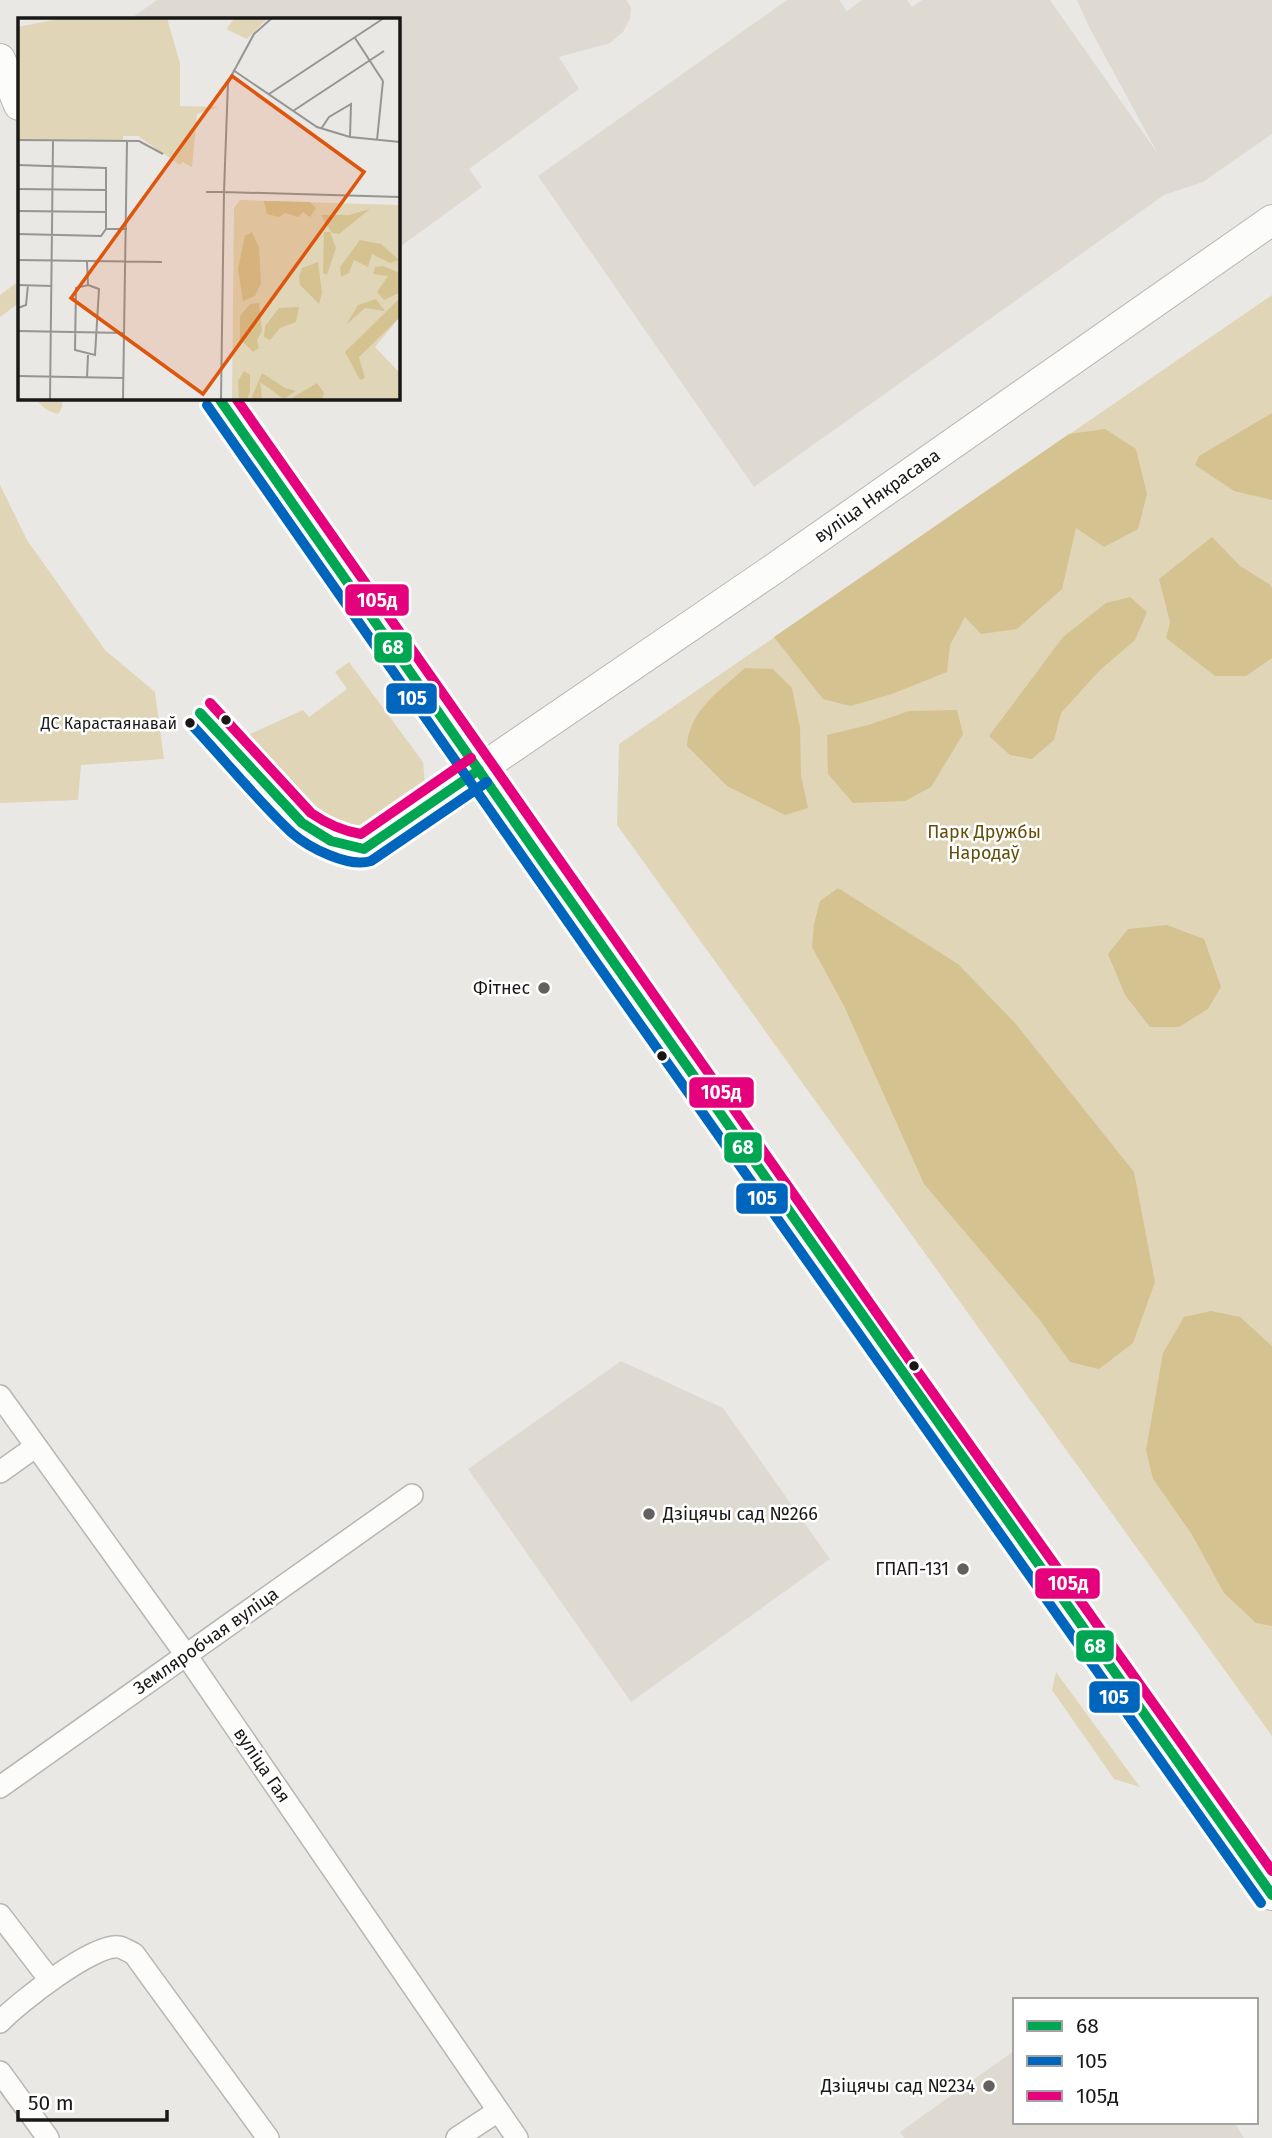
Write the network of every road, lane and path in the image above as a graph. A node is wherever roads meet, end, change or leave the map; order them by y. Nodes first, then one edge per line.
1 (0, 59) edge
2 (18, 102) edge
3 (1272, 220) edge
4 (219, 399) edge
5 (479, 769) junction
6 (364, 849) dead end
7 (0, 1396) edge
8 (35, 1447) junction
9 (0, 1472) edge
10 (412, 1495) dead end
11 (186, 1655) junction
12 (0, 1787) edge
13 (1272, 1895) edge
14 (0, 1916) edge
15 (50, 1980) junction
16 (0, 2022) edge
17 (0, 2071) edge
18 (498, 2110) junction
19 (48, 2138) edge
20 (268, 2138) edge
21 (457, 2138) edge
22 (517, 2138) edge

1 - 2 main road
3 - 5 main road, вуліца Някрасава
4 - 5 main road
5 - 6 street
5 - 13 main road
7 - 8 street, вуліца Гая
8 - 9 street
8 - 11 street, вуліца Гая
10 - 11 street, Земляробчая вуліца
11 - 12 street, Земляробчая вуліца
11 - 18 street, вуліца Гая
14 - 15 street
15 - 16 street
15 - 20 street
17 - 19 street
18 - 21 street
18 - 22 street, вуліца Гая

